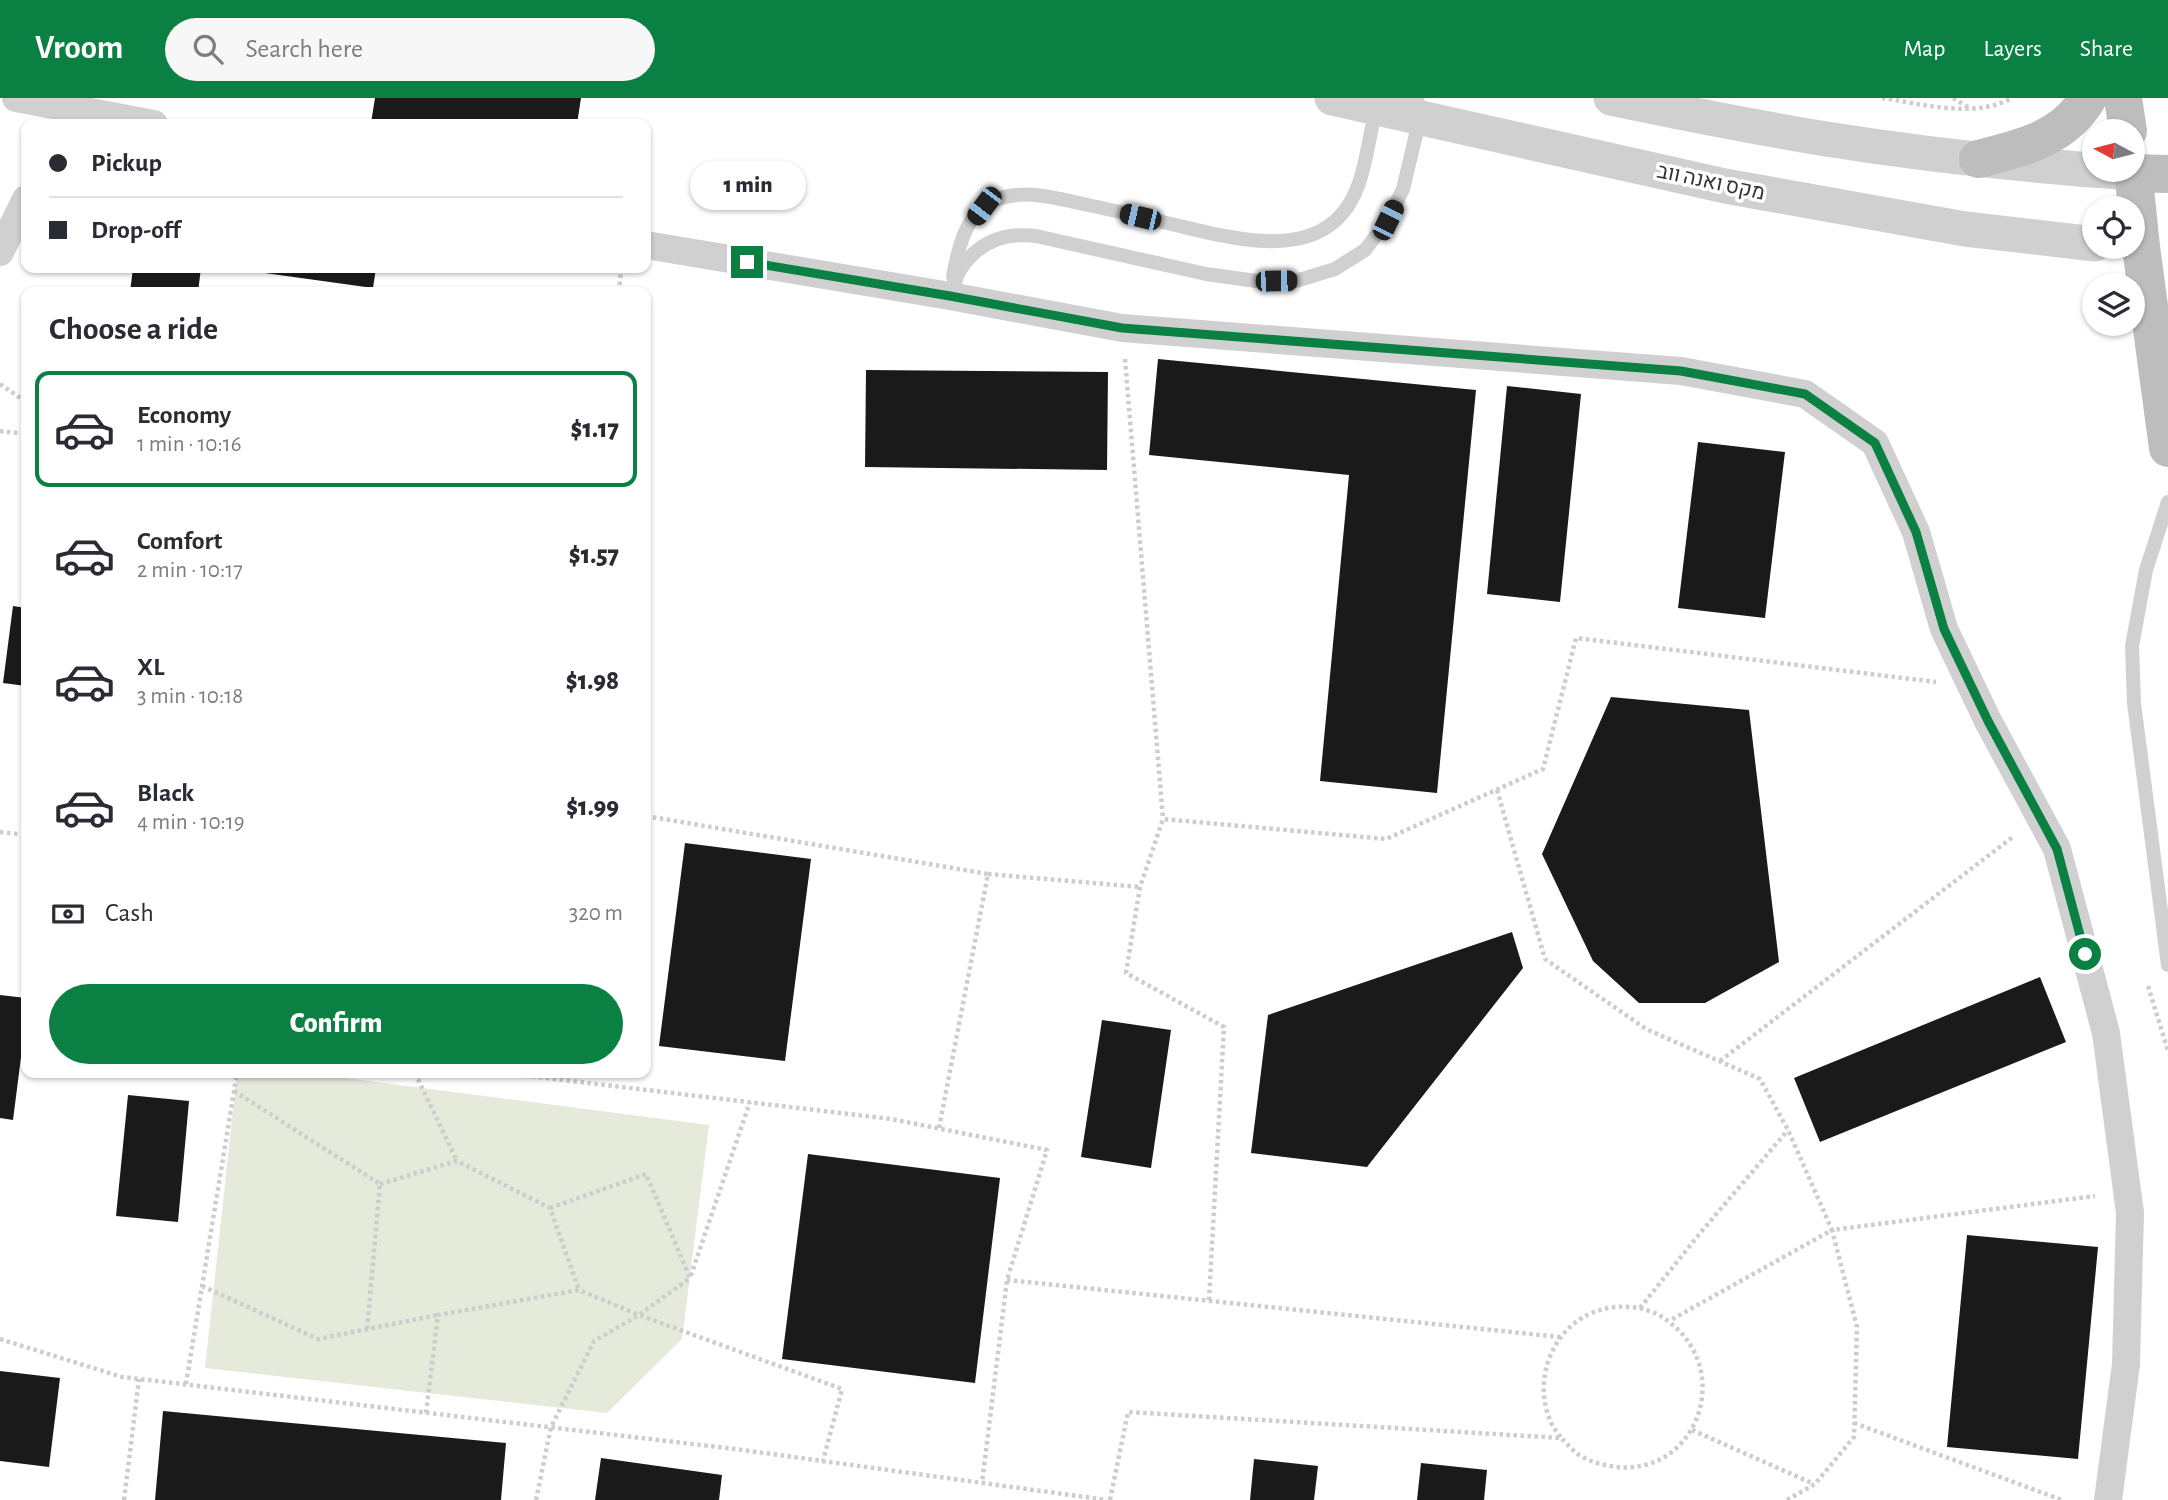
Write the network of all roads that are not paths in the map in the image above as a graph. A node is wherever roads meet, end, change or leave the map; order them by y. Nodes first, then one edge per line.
1 (16, 98) edge
2 (1332, 98) edge
3 (1611, 98) edge
4 (2088, 98) edge
5 (2123, 98) edge
6 (1380, 104) edge
7 (1418, 108) edge
8 (67, 116) edge
9 (100, 119) edge
10 (2126, 119) edge
11 (1978, 159) junction
12 (2082, 167) edge
13 (2145, 182) edge
14 (21, 209) edge
15 (2082, 242) edge
16 (651, 246) edge
17 (2147, 247) edge
18 (0, 252) edge
19 (950, 296) junction
20 (2168, 447) edge
21 (2168, 502) edge
22 (2168, 965) edge
23 (2108, 1500) edge

1 - 8 street
2 - 6 street, מקס ואנה ווב
3 - 11 street
4 - 11 main road
5 - 10 main road
6 - 7 street, מקס ואנה ווב
6 - 19 lane
7 - 15 street, מקס ואנה ווב
7 - 19 lane
8 - 9 street
11 - 12 street
13 - 17 main road
14 - 18 street
16 - 19 street
17 - 20 main road
19 - 23 street
21 - 22 lane

